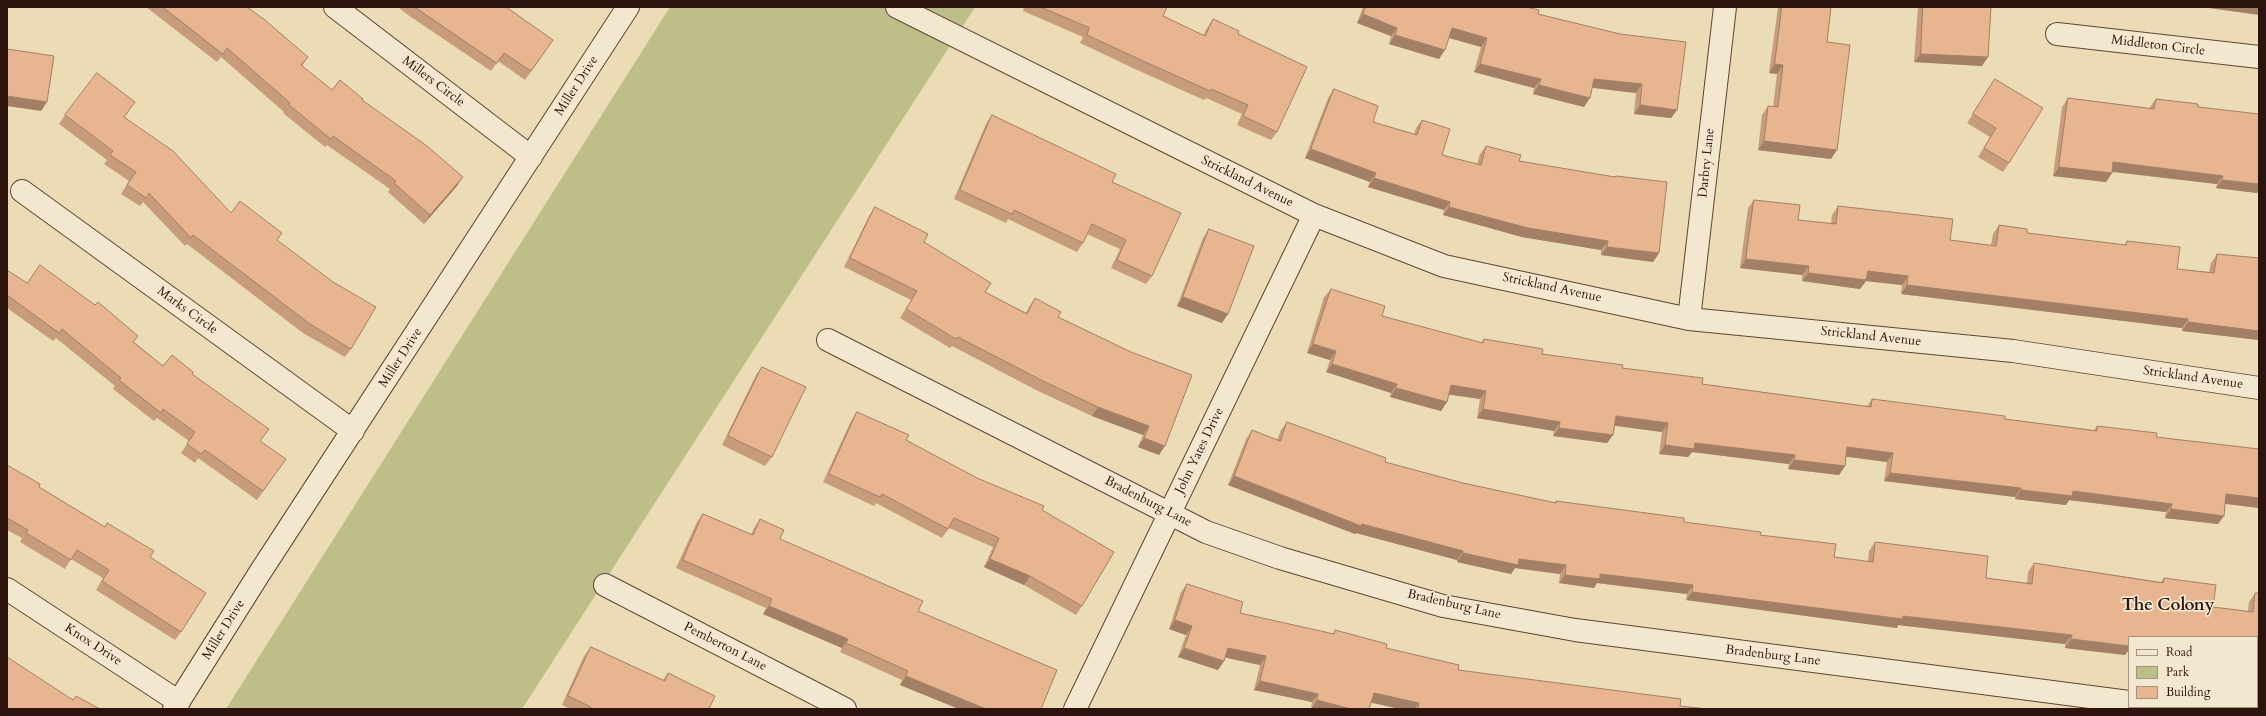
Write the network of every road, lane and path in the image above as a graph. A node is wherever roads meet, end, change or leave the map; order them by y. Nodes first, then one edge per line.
1 (335, 7) edge
2 (628, 7) edge
3 (897, 7) edge
4 (1725, 7) edge
5 (2057, 34) dead end
6 (2259, 58) edge
7 (531, 157) junction
8 (22, 191) dead end
9 (1314, 215) junction
10 (1689, 318) junction
11 (828, 340) dead end
12 (2259, 388) edge
13 (353, 431) junction
14 (1170, 513) junction
15 (605, 585) dead end
16 (7, 589) edge
17 (2128, 702) edge
18 (176, 705) edge
19 (845, 709) edge
20 (1075, 709) edge

1 - 7 street, Millers Circle
2 - 7 street, Miller Drive
3 - 9 street, Strickland Avenue
4 - 10 street, Darbry Lane
5 - 6 street, Middleton Circle
7 - 13 street, Miller Drive
8 - 13 street, Marks Circle
9 - 10 street, Strickland Avenue
9 - 14 street, John Yates Drive
10 - 12 street, Strickland Avenue
11 - 14 street, Bradenburg Lane
13 - 18 street, Miller Drive
14 - 17 street, Bradenburg Lane
14 - 20 street, John Yates Drive
15 - 19 street, Pemberton Lane
16 - 18 street, Knox Drive

